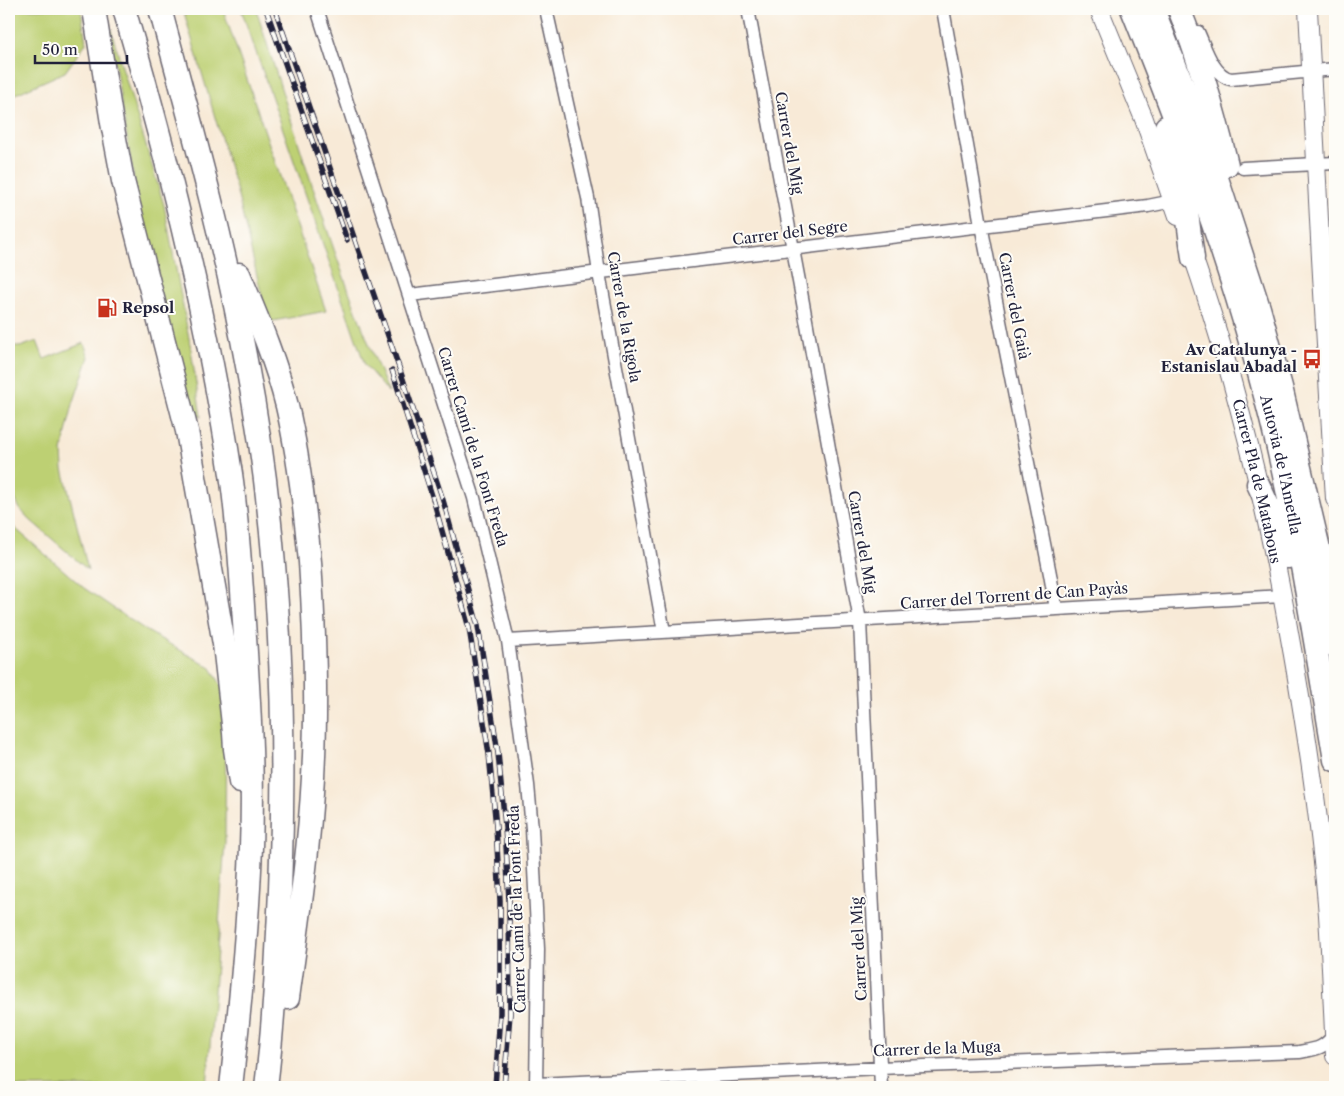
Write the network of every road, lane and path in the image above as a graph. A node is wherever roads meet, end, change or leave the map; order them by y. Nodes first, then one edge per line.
1 (94, 9) edge
2 (124, 9) edge
3 (160, 9) edge
4 (317, 9) edge
5 (546, 9) edge
6 (748, 9) edge
7 (943, 9) edge
8 (1099, 9) edge
9 (1132, 9) edge
10 (1153, 9) edge
11 (1179, 9) edge
12 (1186, 9) edge
13 (1308, 9) edge
14 (1145, 42) junction
15 (1335, 69) edge
16 (1312, 70) junction
17 (1335, 163) edge
18 (1316, 164) junction
19 (1243, 168) dead end
20 (1173, 201) junction
21 (212, 208) junction
22 (981, 225) junction
23 (1239, 245) junction
24 (792, 250) junction
25 (1193, 258) junction
26 (1328, 258) edge
27 (599, 273) junction
28 (410, 295) junction
29 (1331, 353) edge
30 (1333, 447) edge
31 (1258, 484) junction
32 (1335, 499) edge
33 (1283, 596) junction
34 (1056, 609) junction
35 (860, 621) junction
36 (664, 632) junction
37 (508, 641) junction
38 (1326, 647) edge
39 (1335, 760) edge
40 (251, 847) junction
41 (1334, 1035) edge
42 (1335, 1056) edge
43 (880, 1068) junction
44 (266, 1086) edge
45 (536, 1086) edge
46 (231, 1087) edge
47 (881, 1087) edge

1 - 40 highway
2 - 40 highway
3 - 21 highway
4 - 28 street, Carrer Camí de la Font Freda
5 - 27 street, Carrer de la Rigola
6 - 24 street, Carrer del Mig
7 - 22 street, Carrer del Gaià
8 - 20 main road, Carrer Pla de Matabous
9 - 14 highway, Autovia de l'Ametlla
10 - 23 highway, Autovia de l'Ametlla
11 - 23 highway
12 - 16 street
13 - 16 main road
14 - 25 highway
14 - 38 highway, Autovia de l'Ametlla
15 - 16 street
16 - 18 main road
17 - 18 street
18 - 19 street
18 - 26 main road
20 - 22 street, Carrer del Segre
20 - 25 main road, Carrer Pla de Matabous
21 - 44 highway
21 - 44 highway
22 - 24 street, Carrer del Segre
22 - 34 street, Carrer del Gaià
23 - 38 highway, Autovia de l'Ametlla
24 - 27 street, Carrer del Segre
24 - 35 street, Carrer del Mig
25 - 31 main road, Carrer Pla de Matabous
26 - 29 main road
27 - 28 street, Carrer del Segre
27 - 36 street, Carrer de la Rigola
28 - 37 street, Carrer Camí de la Font Freda
29 - 30 main road
30 - 32 main road
31 - 33 main road, Carrer Pla de Matabous
31 - 38 highway
33 - 34 street, Carrer del Torrent de Can Payàs
33 - 41 main road, Carrer Pla de Matabous
34 - 35 street, Carrer del Torrent de Can Payàs
35 - 36 street, Carrer del Torrent de Can Payàs
35 - 43 street, Carrer del Mig
36 - 37 street, Carrer del Torrent de Can Payàs
37 - 45 street, Carrer Camí de la Font Freda
38 - 39 highway, Autovia de l'Ametlla
40 - 46 highway
41 - 42 main road, Carrer Pla de Matabous
41 - 43 street, Carrer de la Muga
43 - 45 street, Carrer de la Muga
43 - 47 street, Carrer del Mig

